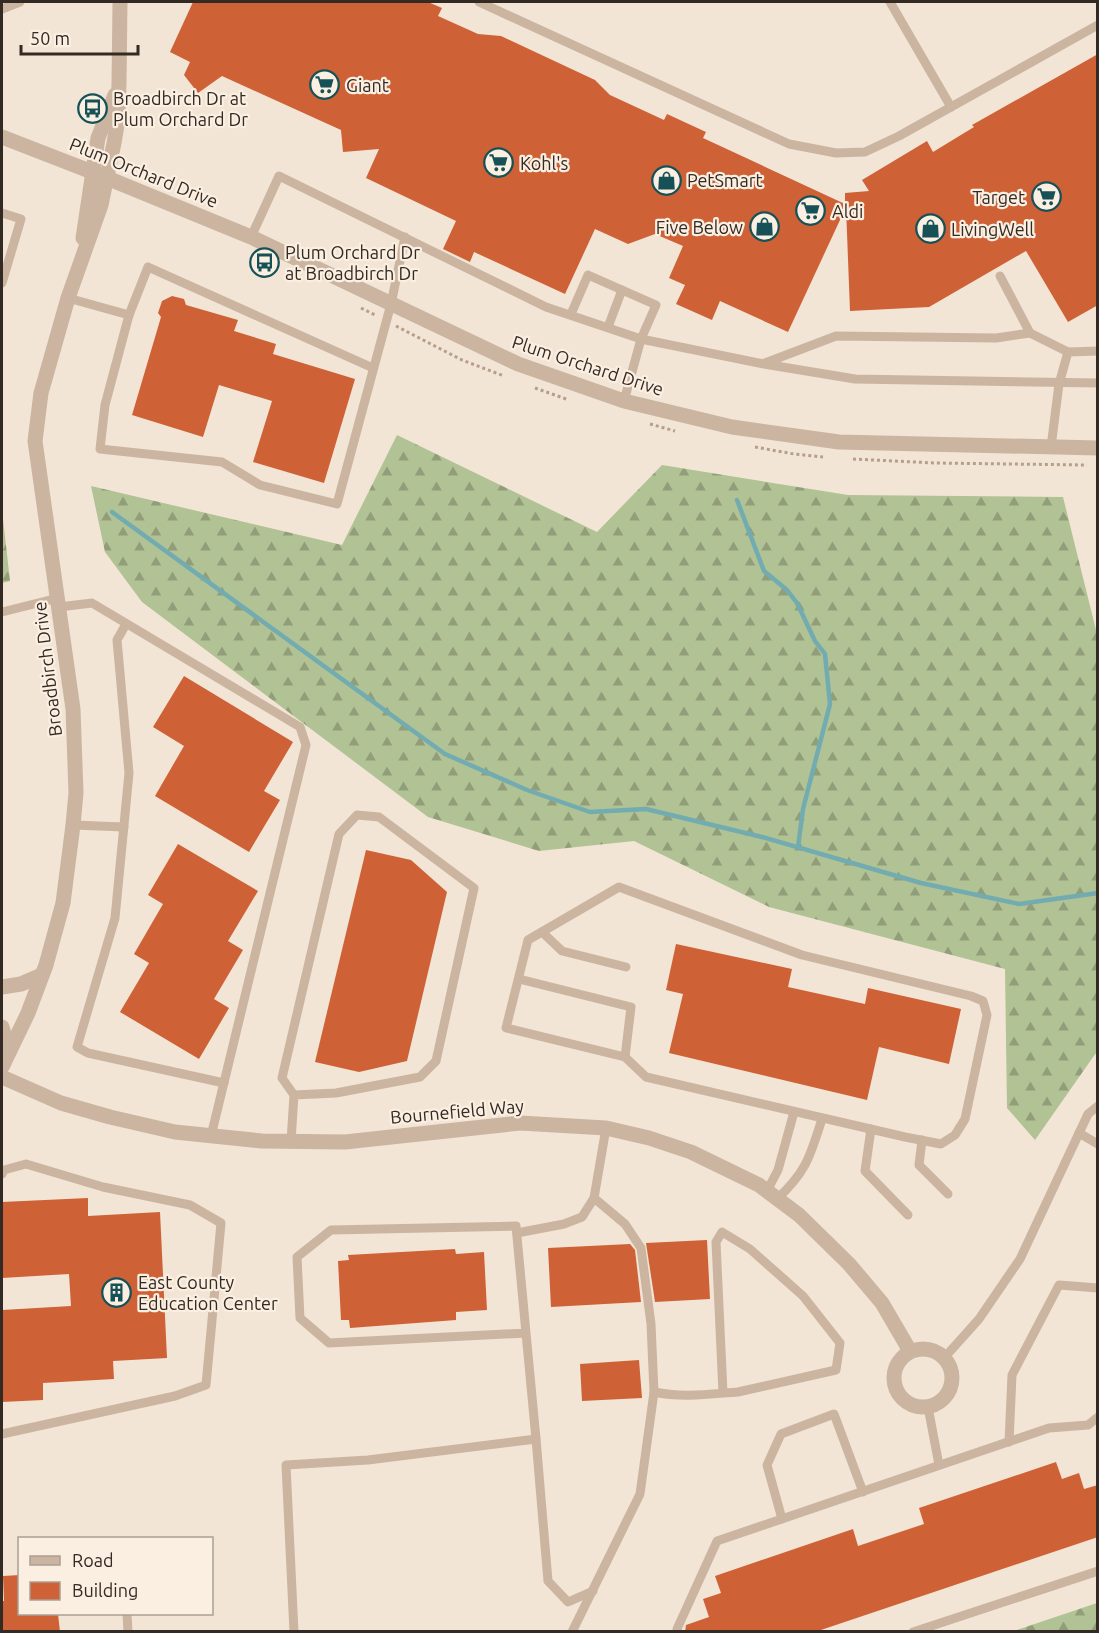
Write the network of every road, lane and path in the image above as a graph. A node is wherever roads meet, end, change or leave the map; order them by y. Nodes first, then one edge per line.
1 (20, 2) edge
2 (120, 2) edge
3 (479, 2) edge
4 (890, 2) edge
5 (2, 9) edge
6 (1098, 25) edge
7 (951, 107) junction
8 (2, 137) edge
9 (100, 175) junction
10 (2, 213) edge
11 (251, 237) junction
12 (405, 237) junction
13 (1000, 276) dead end
14 (2, 283) edge
15 (622, 290) junction
16 (68, 298) junction
17 (391, 304) junction
18 (571, 314) junction
19 (129, 315) junction
20 (608, 327) junction
21 (1030, 333) junction
22 (641, 339) junction
23 (1098, 351) edge
24 (1068, 352) junction
25 (764, 364) junction
26 (374, 368) junction
27 (1098, 383) edge
28 (1059, 384) junction
29 (624, 401) junction
30 (1051, 447) junction
31 (1098, 448) edge
32 (58, 602) junction
33 (2, 612) edge
34 (126, 624) junction
35 (73, 825) junction
36 (123, 827) junction
37 (542, 932) junction
38 (626, 967) dead end
39 (42, 975) junction
40 (519, 979) junction
41 (2, 987) edge
42 (2, 1027) edge
43 (9, 1051) junction
44 (625, 1057) junction
45 (2, 1067) edge
46 (2, 1077) edge
47 (224, 1083) junction
48 (294, 1095) junction
49 (1098, 1106) edge
50 (794, 1112) junction
51 (822, 1119) junction
52 (606, 1128) junction
53 (871, 1129) junction
54 (1079, 1133) junction
55 (211, 1136) junction
56 (922, 1140) junction
57 (291, 1141) junction
58 (1098, 1144) edge
59 (2, 1174) edge
60 (948, 1194) dead end
61 (772, 1195) junction
62 (594, 1198) junction
63 (909, 1215) dead end
64 (517, 1233) junction
65 (1098, 1288) edge
66 (526, 1334) junction
67 (910, 1351) junction
68 (945, 1357) junction
69 (654, 1392) junction
70 (723, 1393) junction
71 (928, 1407) junction
72 (1098, 1417) edge
73 (2, 1434) edge
74 (536, 1439) junction
75 (1009, 1442) junction
76 (939, 1465) junction
77 (862, 1492) junction
78 (783, 1519) junction
79 (1098, 1571) edge
80 (593, 1591) junction
81 (127, 1615) edge
82 (128, 1632) edge
83 (294, 1632) edge
84 (572, 1632) edge
85 (678, 1632) edge
86 (913, 1632) edge

1 - 5 lane
2 - 9 street, Broadbirch Drive
3 - 7 lane
4 - 7 lane
6 - 7 lane
8 - 9 street, Plum Orchard Drive
9 - 11 street, Plum Orchard Drive
9 - 16 street, Broadbirch Drive
10 - 14 lane
11 - 12 lane
11 - 17 street, Plum Orchard Drive
12 - 17 lane
12 - 18 lane
13 - 21 lane
15 - 18 lane
15 - 20 lane
15 - 22 lane
16 - 19 lane
16 - 32 street, Broadbirch Drive
17 - 26 lane
17 - 29 street, Plum Orchard Drive
18 - 20 lane
19 - 26 lane
19 - 26 lane
20 - 22 lane
21 - 24 lane
21 - 25 lane
22 - 25 lane
22 - 29 lane
23 - 24 lane
24 - 28 lane
25 - 28 lane
27 - 28 lane
28 - 30 lane
29 - 30 street, Plum Orchard Drive
30 - 31 street, Plum Orchard Drive
32 - 33 lane
32 - 34 lane
32 - 35 street, Broadbirch Drive
34 - 36 lane
34 - 47 lane
35 - 36 lane
35 - 39 street, Broadbirch Drive
36 - 47 lane
37 - 38 lane
37 - 40 lane
37 - 56 lane
39 - 41 street
39 - 43 street, Broadbirch Drive
40 - 44 lane
40 - 44 lane
42 - 43 street
43 - 45 street, Broadbirch Drive
44 - 50 lane
46 - 55 street, Bournefield Way
47 - 55 lane
48 - 48 lane
48 - 57 lane
49 - 54 lane
50 - 51 lane
50 - 61 lane
51 - 53 lane
51 - 61 lane
52 - 57 street, Bournefield Way
52 - 61 street, Bournefield Way
52 - 62 lane
53 - 56 lane
53 - 63 lane
54 - 58 lane
54 - 68 lane
55 - 57 street, Bournefield Way
56 - 60 lane
59 - 73 lane
61 - 67 street, Bournefield Way
62 - 64 lane
62 - 69 lane
64 - 66 lane
64 - 66 lane
65 - 75 lane
66 - 74 lane
67 - 68 street
67 - 71 street
68 - 71 street
69 - 70 lane
69 - 80 lane
70 - 70 lane
71 - 76 lane
72 - 75 lane
74 - 80 lane
74 - 83 lane
75 - 76 lane
76 - 77 lane
77 - 78 lane
77 - 78 lane
78 - 85 lane
79 - 86 lane
80 - 84 lane
81 - 82 lane

